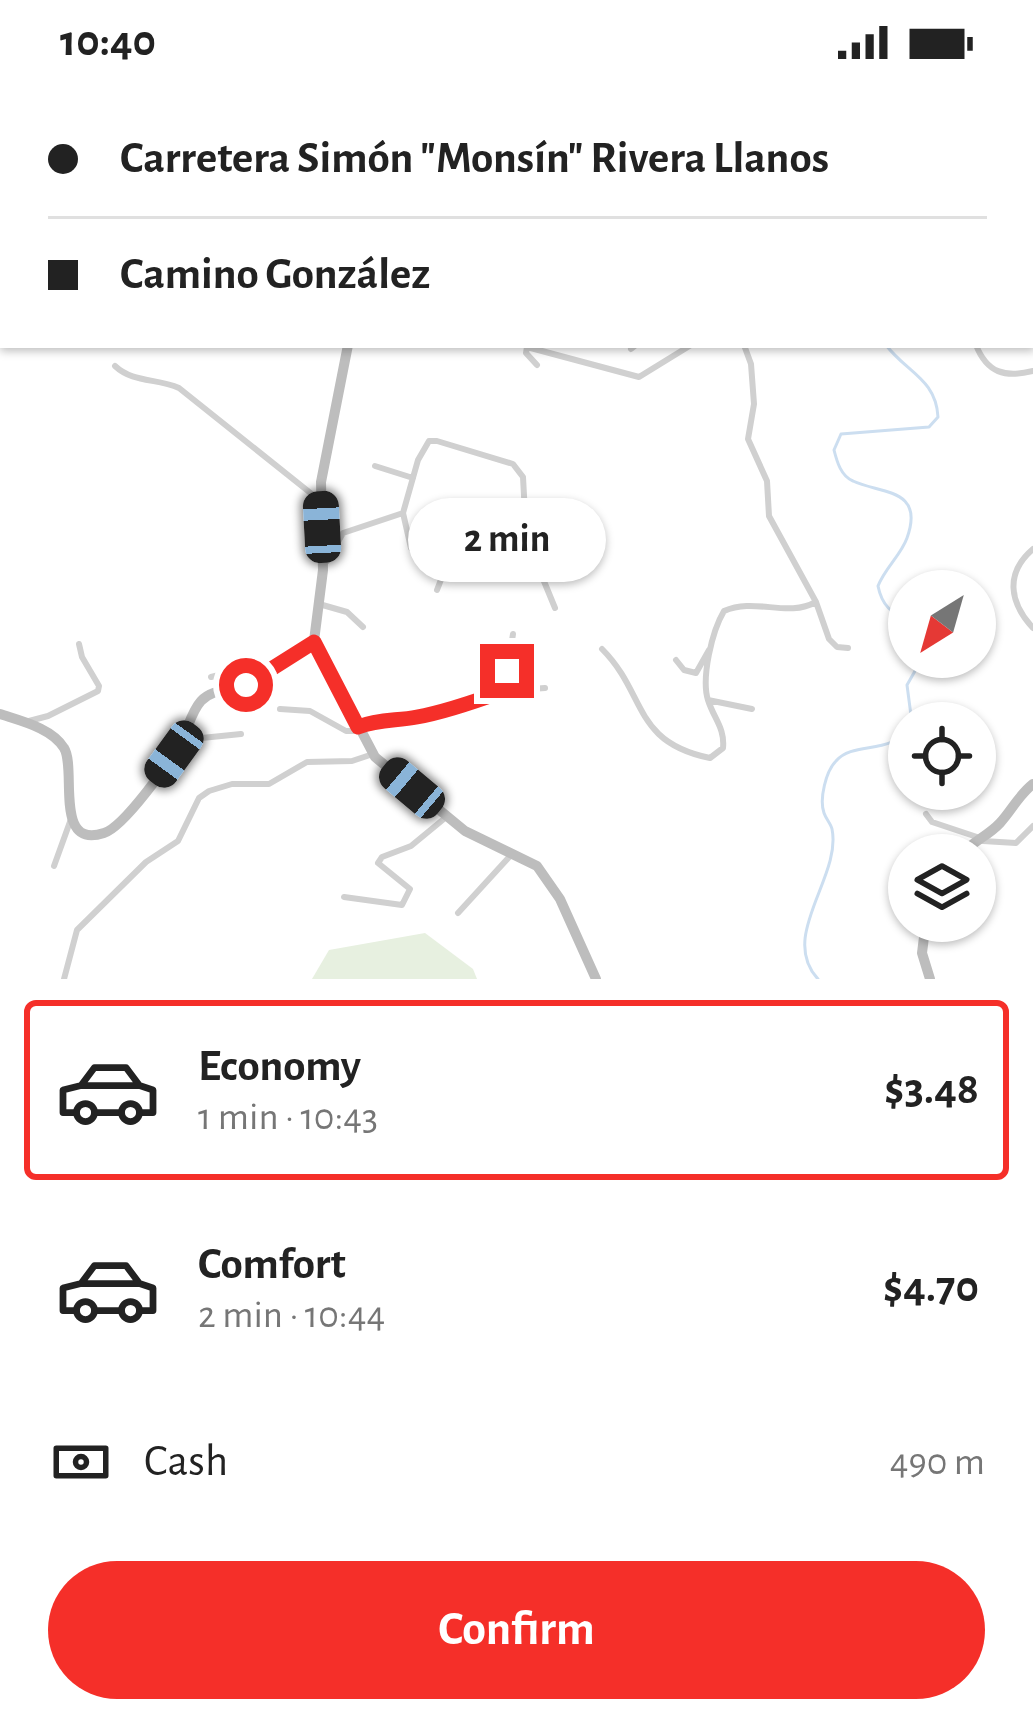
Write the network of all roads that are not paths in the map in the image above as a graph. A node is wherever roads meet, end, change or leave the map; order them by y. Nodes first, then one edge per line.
1 (347, 348) edge
2 (527, 348) edge
3 (530, 348) edge
4 (686, 348) edge
5 (745, 348) edge
6 (977, 348) edge
7 (537, 365) dead end
8 (115, 366) dead end
9 (1033, 371) edge
10 (375, 466) dead end
11 (413, 478) junction
12 (320, 501) junction
13 (403, 513) junction
14 (1033, 549) edge
15 (323, 570) junction
16 (437, 590) dead end
17 (816, 602) junction
18 (318, 604) junction
19 (556, 608) dead end
20 (363, 626) dead end
21 (1033, 628) edge
22 (513, 634) dead end
23 (314, 642) junction
24 (79, 644) dead end
25 (710, 647) junction
26 (848, 648) dead end
27 (602, 649) dead end
28 (676, 660) dead end
29 (211, 677) dead end
30 (258, 677) junction
31 (545, 688) dead end
32 (504, 691) junction
33 (708, 700) junction
34 (280, 709) dead end
35 (752, 709) dead end
36 (0, 715) edge
37 (23, 722) junction
38 (359, 729) junction
39 (242, 734) dead end
40 (182, 740) junction
41 (373, 754) junction
42 (1033, 784) edge
43 (926, 814) dead end
44 (445, 818) junction
45 (71, 819) junction
46 (1033, 826) edge
47 (962, 834) edge
48 (983, 834) edge
49 (996, 841) edge
50 (514, 853) junction
51 (54, 866) dead end
52 (344, 897) dead end
53 (458, 913) dead end
54 (923, 942) edge
55 (64, 979) edge
56 (596, 979) edge
57 (930, 979) edge

1 - 12 street
2 - 7 street
3 - 4 street
5 - 17 street
6 - 9 street
8 - 12 street
10 - 11 street
11 - 13 street
11 - 19 street
12 - 15 street
13 - 15 street
13 - 16 street
14 - 21 street
15 - 18 street
17 - 25 street
17 - 26 street
18 - 20 street
18 - 23 street
22 - 32 street
23 - 30 street
23 - 38 street
24 - 37 street
25 - 28 street
25 - 33 street
27 - 33 street
29 - 30 street
30 - 40 street
31 - 32 street
32 - 38 street
33 - 35 street
34 - 38 street
36 - 37 street
37 - 45 street
38 - 41 street
39 - 40 street
40 - 45 street
41 - 44 street
41 - 55 street
42 - 48 street
43 - 47 street
44 - 50 street
44 - 52 street
45 - 51 street
46 - 49 street
50 - 53 street
50 - 56 street
54 - 57 street

